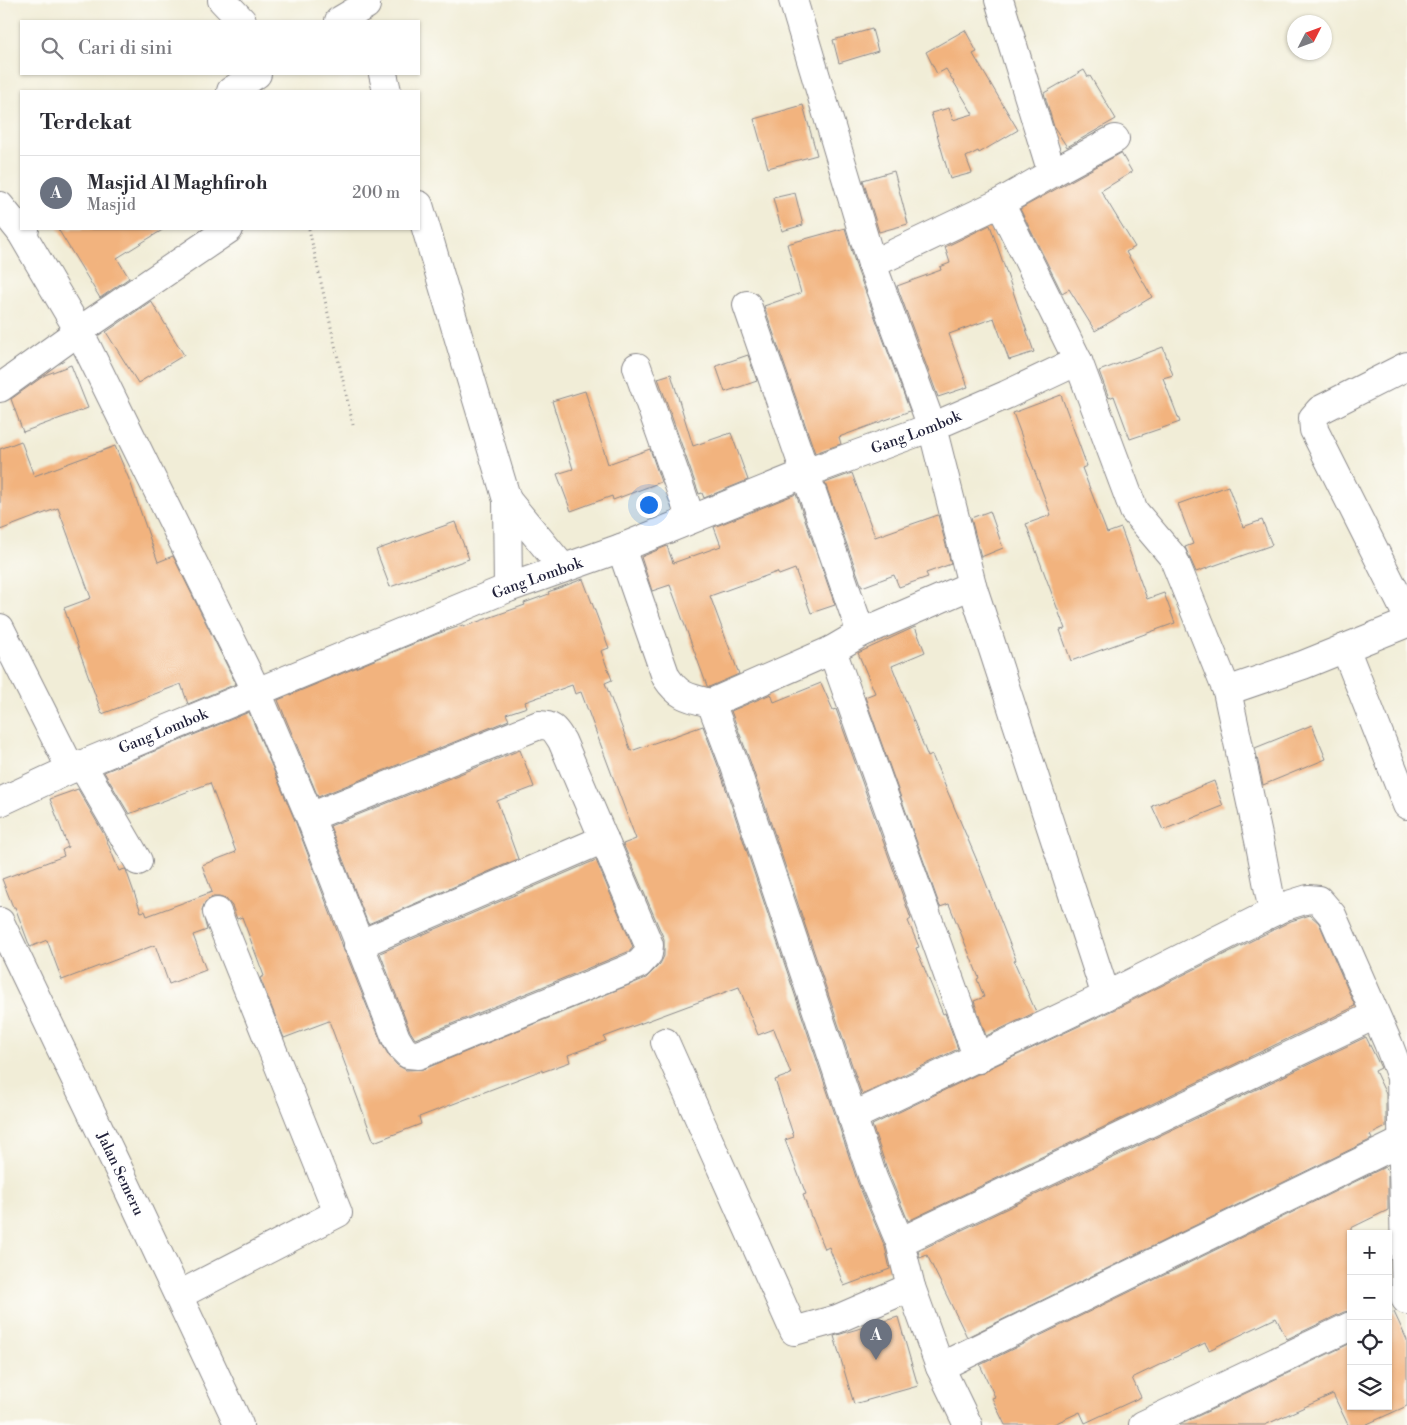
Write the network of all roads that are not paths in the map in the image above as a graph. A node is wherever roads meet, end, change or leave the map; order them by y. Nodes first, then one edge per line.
1 (222, 0) edge
2 (793, 0) edge
3 (999, 0) edge
4 (366, 9) edge
5 (241, 20) edge
6 (341, 20) edge
7 (256, 75) edge
8 (383, 75) edge
9 (234, 90) edge
10 (388, 90) edge
11 (1115, 139) dead end
12 (1052, 173) junction
13 (1000, 203) junction
14 (0, 206) edge
15 (420, 209) edge
16 (20, 227) edge
17 (23, 230) edge
18 (228, 230) edge
19 (872, 264) junction
20 (747, 305) dead end
21 (79, 330) junction
22 (1078, 361) junction
23 (1407, 366) edge
24 (637, 367) dead end
25 (0, 388) edge
26 (932, 428) junction
27 (806, 473) junction
28 (507, 500) junction
29 (691, 519) junction
30 (621, 548) junction
31 (563, 568) junction
32 (972, 585) junction
33 (508, 588) junction
34 (1407, 615) edge
35 (1407, 623) edge
36 (0, 628) edge
37 (861, 633) junction
38 (832, 650) junction
39 (1324, 656) junction
40 (1227, 691) junction
41 (257, 692) junction
42 (711, 703) junction
43 (76, 767) junction
44 (0, 802) edge
45 (1407, 805) edge
46 (310, 817) junction
47 (604, 839) junction
48 (138, 862) dead end
49 (217, 912) dead end
50 (1273, 912) junction
51 (0, 922) edge
52 (358, 945) junction
53 (1106, 996) junction
54 (1375, 1014) junction
55 (665, 1042) dead end
56 (978, 1059) junction
57 (852, 1117) junction
58 (1403, 1141) junction
59 (900, 1242) junction
60 (912, 1287) junction
61 (179, 1296) junction
62 (1400, 1303) edge
63 (1347, 1328) edge
64 (940, 1367) junction
65 (239, 1425) edge
66 (968, 1425) edge
67 (1143, 1425) edge

1 - 5 street
2 - 19 street
3 - 12 street
4 - 6 street
7 - 9 street
8 - 10 street
11 - 12 street
12 - 13 street
13 - 19 street
13 - 22 street
14 - 16 street
15 - 28 street
17 - 21 street
18 - 21 street
19 - 26 street
20 - 27 street
21 - 25 street
21 - 41 street
22 - 26 street, Gang Lombok
22 - 40 street
23 - 34 street
24 - 29 street
26 - 27 street, Gang Lombok
26 - 32 street
27 - 29 street, Gang Lombok
27 - 37 street
28 - 31 street
28 - 33 street
29 - 30 street, Gang Lombok
30 - 31 street, Gang Lombok
30 - 42 street
31 - 33 street, Gang Lombok
32 - 37 street
32 - 53 street
33 - 41 street, Gang Lombok
35 - 39 street
36 - 43 street
37 - 38 street
38 - 42 street
38 - 56 street
39 - 40 street
39 - 45 street
40 - 50 street
41 - 43 street, Gang Lombok
41 - 46 street
42 - 57 street
43 - 44 street, Gang Lombok
43 - 48 street
46 - 47 street
46 - 52 street
47 - 52 street
47 - 52 street
49 - 61 street
50 - 53 street
50 - 54 street
51 - 61 street, Jalan Semeru
53 - 56 street
54 - 58 street
54 - 59 street
55 - 60 street
56 - 57 street
57 - 59 street
58 - 62 street
58 - 64 street
59 - 60 street
60 - 64 street
61 - 65 street, Jalan Semeru
63 - 67 street
64 - 66 street

